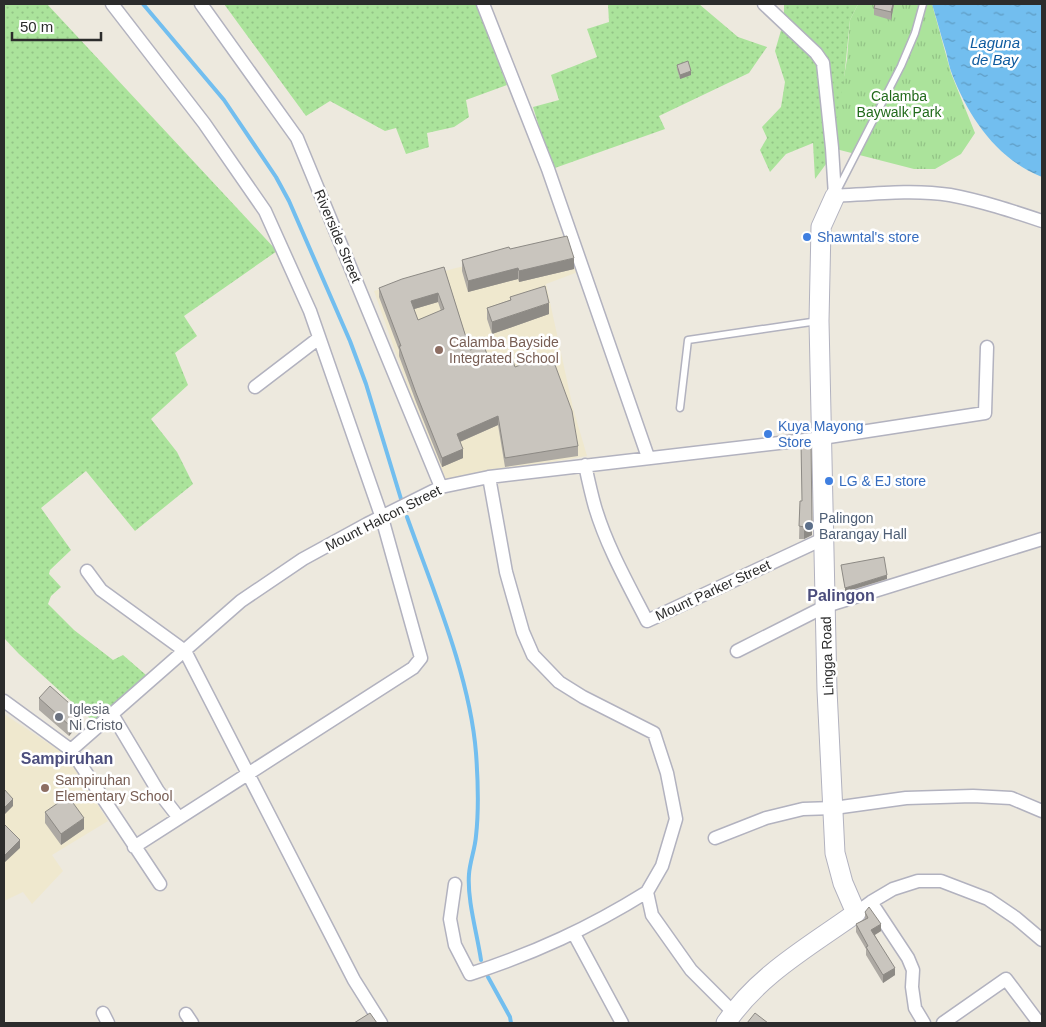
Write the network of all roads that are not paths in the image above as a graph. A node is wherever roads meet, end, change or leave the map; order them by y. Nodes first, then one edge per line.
1 (112, 4) edge
2 (201, 4) edge
3 (482, 4) edge
4 (764, 4) edge
5 (923, 4) edge
6 (835, 196) junction
7 (1042, 221) edge
8 (819, 321) junction
9 (319, 338) junction
10 (987, 347) dead end
11 (255, 387) dead end
12 (680, 408) dead end
13 (822, 438) junction
14 (648, 458) junction
15 (585, 465) junction
16 (489, 477) junction
17 (441, 487) junction
18 (382, 518) junction
19 (823, 539) junction
20 (1042, 539) edge
21 (87, 572) dead end
22 (826, 606) junction
23 (185, 651) junction
24 (738, 651) dead end
25 (4, 701) edge
26 (112, 714) junction
27 (71, 750) junction
28 (249, 773) junction
29 (834, 808) junction
30 (1042, 811) edge
31 (179, 818) junction
32 (715, 838) dead end
33 (134, 847) junction
34 (160, 884) dead end
35 (454, 884) dead end
36 (647, 892) junction
37 (863, 908) junction
38 (574, 934) junction
39 (1042, 940) edge
40 (730, 1018) edge
41 (381, 1023) edge
42 (622, 1023) edge
43 (924, 1023) edge
44 (943, 1023) edge
45 (1039, 1023) edge

1 - 9 street
2 - 17 street, Riverside Street
3 - 14 street
4 - 6 street
5 - 6 lane
6 - 7 street
6 - 8 street, Lingga Road
8 - 12 lane
8 - 13 street, Lingga Road
9 - 11 street
9 - 18 street
10 - 13 street, Mount Halcon Street
13 - 14 street, Mount Halcon Street
13 - 19 street, Lingga Road
14 - 15 street, Mount Halcon Street
15 - 16 street, Mount Halcon Street
15 - 19 street, Mount Parker Street
16 - 17 street, Mount Halcon Street
16 - 36 street
17 - 18 street, Mount Halcon Street
18 - 23 street, Mount Halcon Street
18 - 28 street
19 - 22 street, Lingga Road
20 - 22 street
21 - 23 street
22 - 24 street
22 - 29 street, Lingga Road
23 - 26 street, Mount Halcon Street
23 - 28 street
25 - 27 street
26 - 27 street, Mount Halcon Street
26 - 31 street
27 - 33 street
28 - 31 street
28 - 41 street
29 - 30 street
29 - 32 street
29 - 37 street, Lingga Road
31 - 33 street
33 - 34 street
35 - 38 street
36 - 38 street
36 - 40 street
37 - 39 street
37 - 40 street
37 - 43 street
38 - 42 street
44 - 45 street

